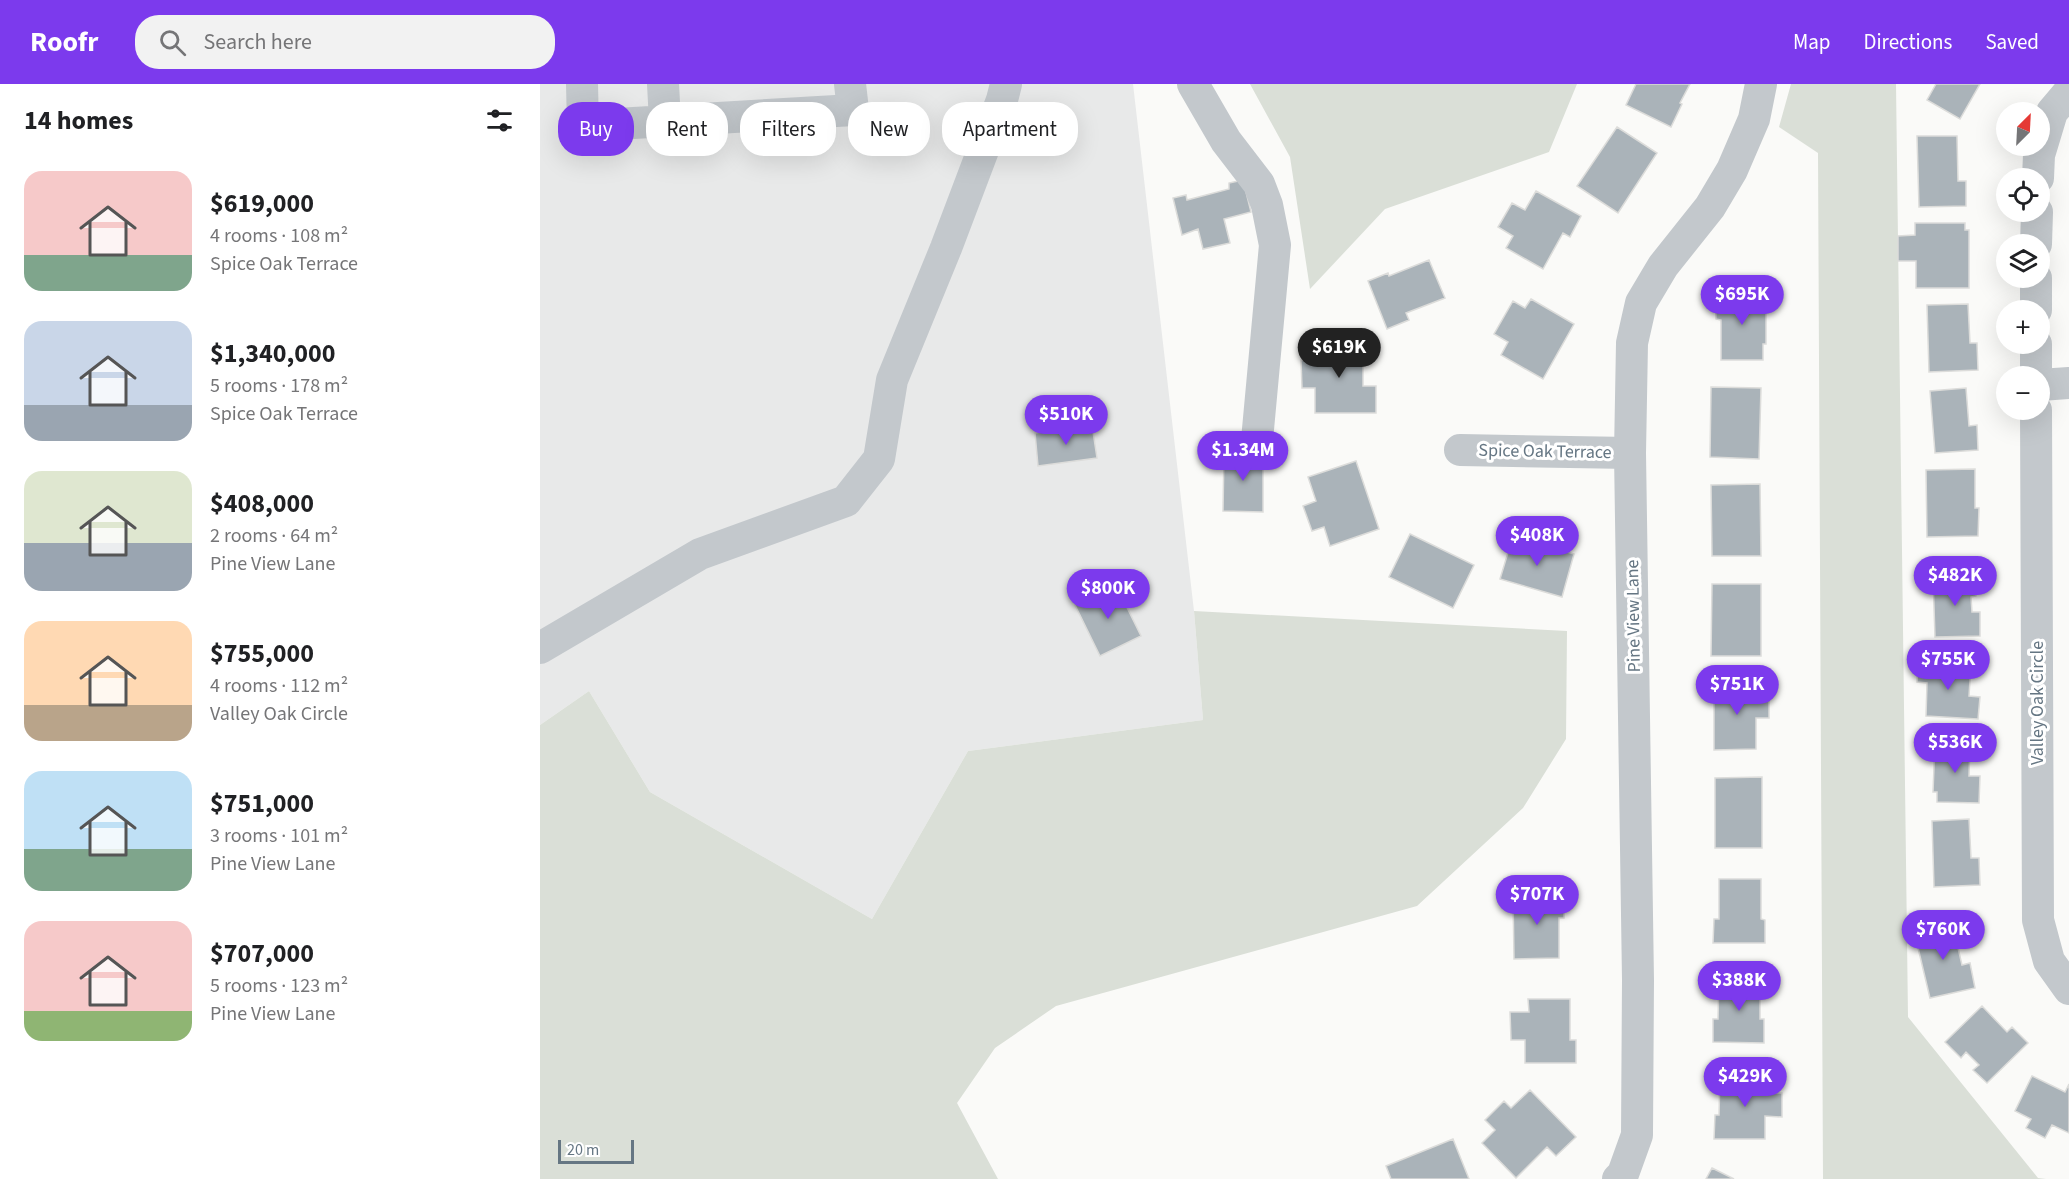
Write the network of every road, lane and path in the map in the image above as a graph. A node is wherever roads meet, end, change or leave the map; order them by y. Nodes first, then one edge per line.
1 (582, 84) edge
2 (663, 84) edge
3 (850, 84) edge
4 (1006, 84) edge
5 (1193, 84) edge
6 (1761, 84) edge
7 (2069, 92) edge
8 (664, 102) edge
9 (728, 117) edge
10 (646, 122) edge
11 (2038, 168) edge
12 (2069, 383) edge
13 (2050, 384) edge
14 (2036, 420) edge
15 (1257, 440) dead end
16 (1460, 450) dead end
17 (1630, 453) junction
18 (540, 648) edge
19 (2069, 989) edge
20 (1618, 1179) edge

1 - 10 street
2 - 8 street
3 - 9 street
4 - 18 street
5 - 15 street
6 - 17 street, Pine View Lane
7 - 11 street
12 - 13 street
14 - 19 street, Valley Oak Circle
16 - 17 street, Spice Oak Terrace
17 - 20 street, Pine View Lane

